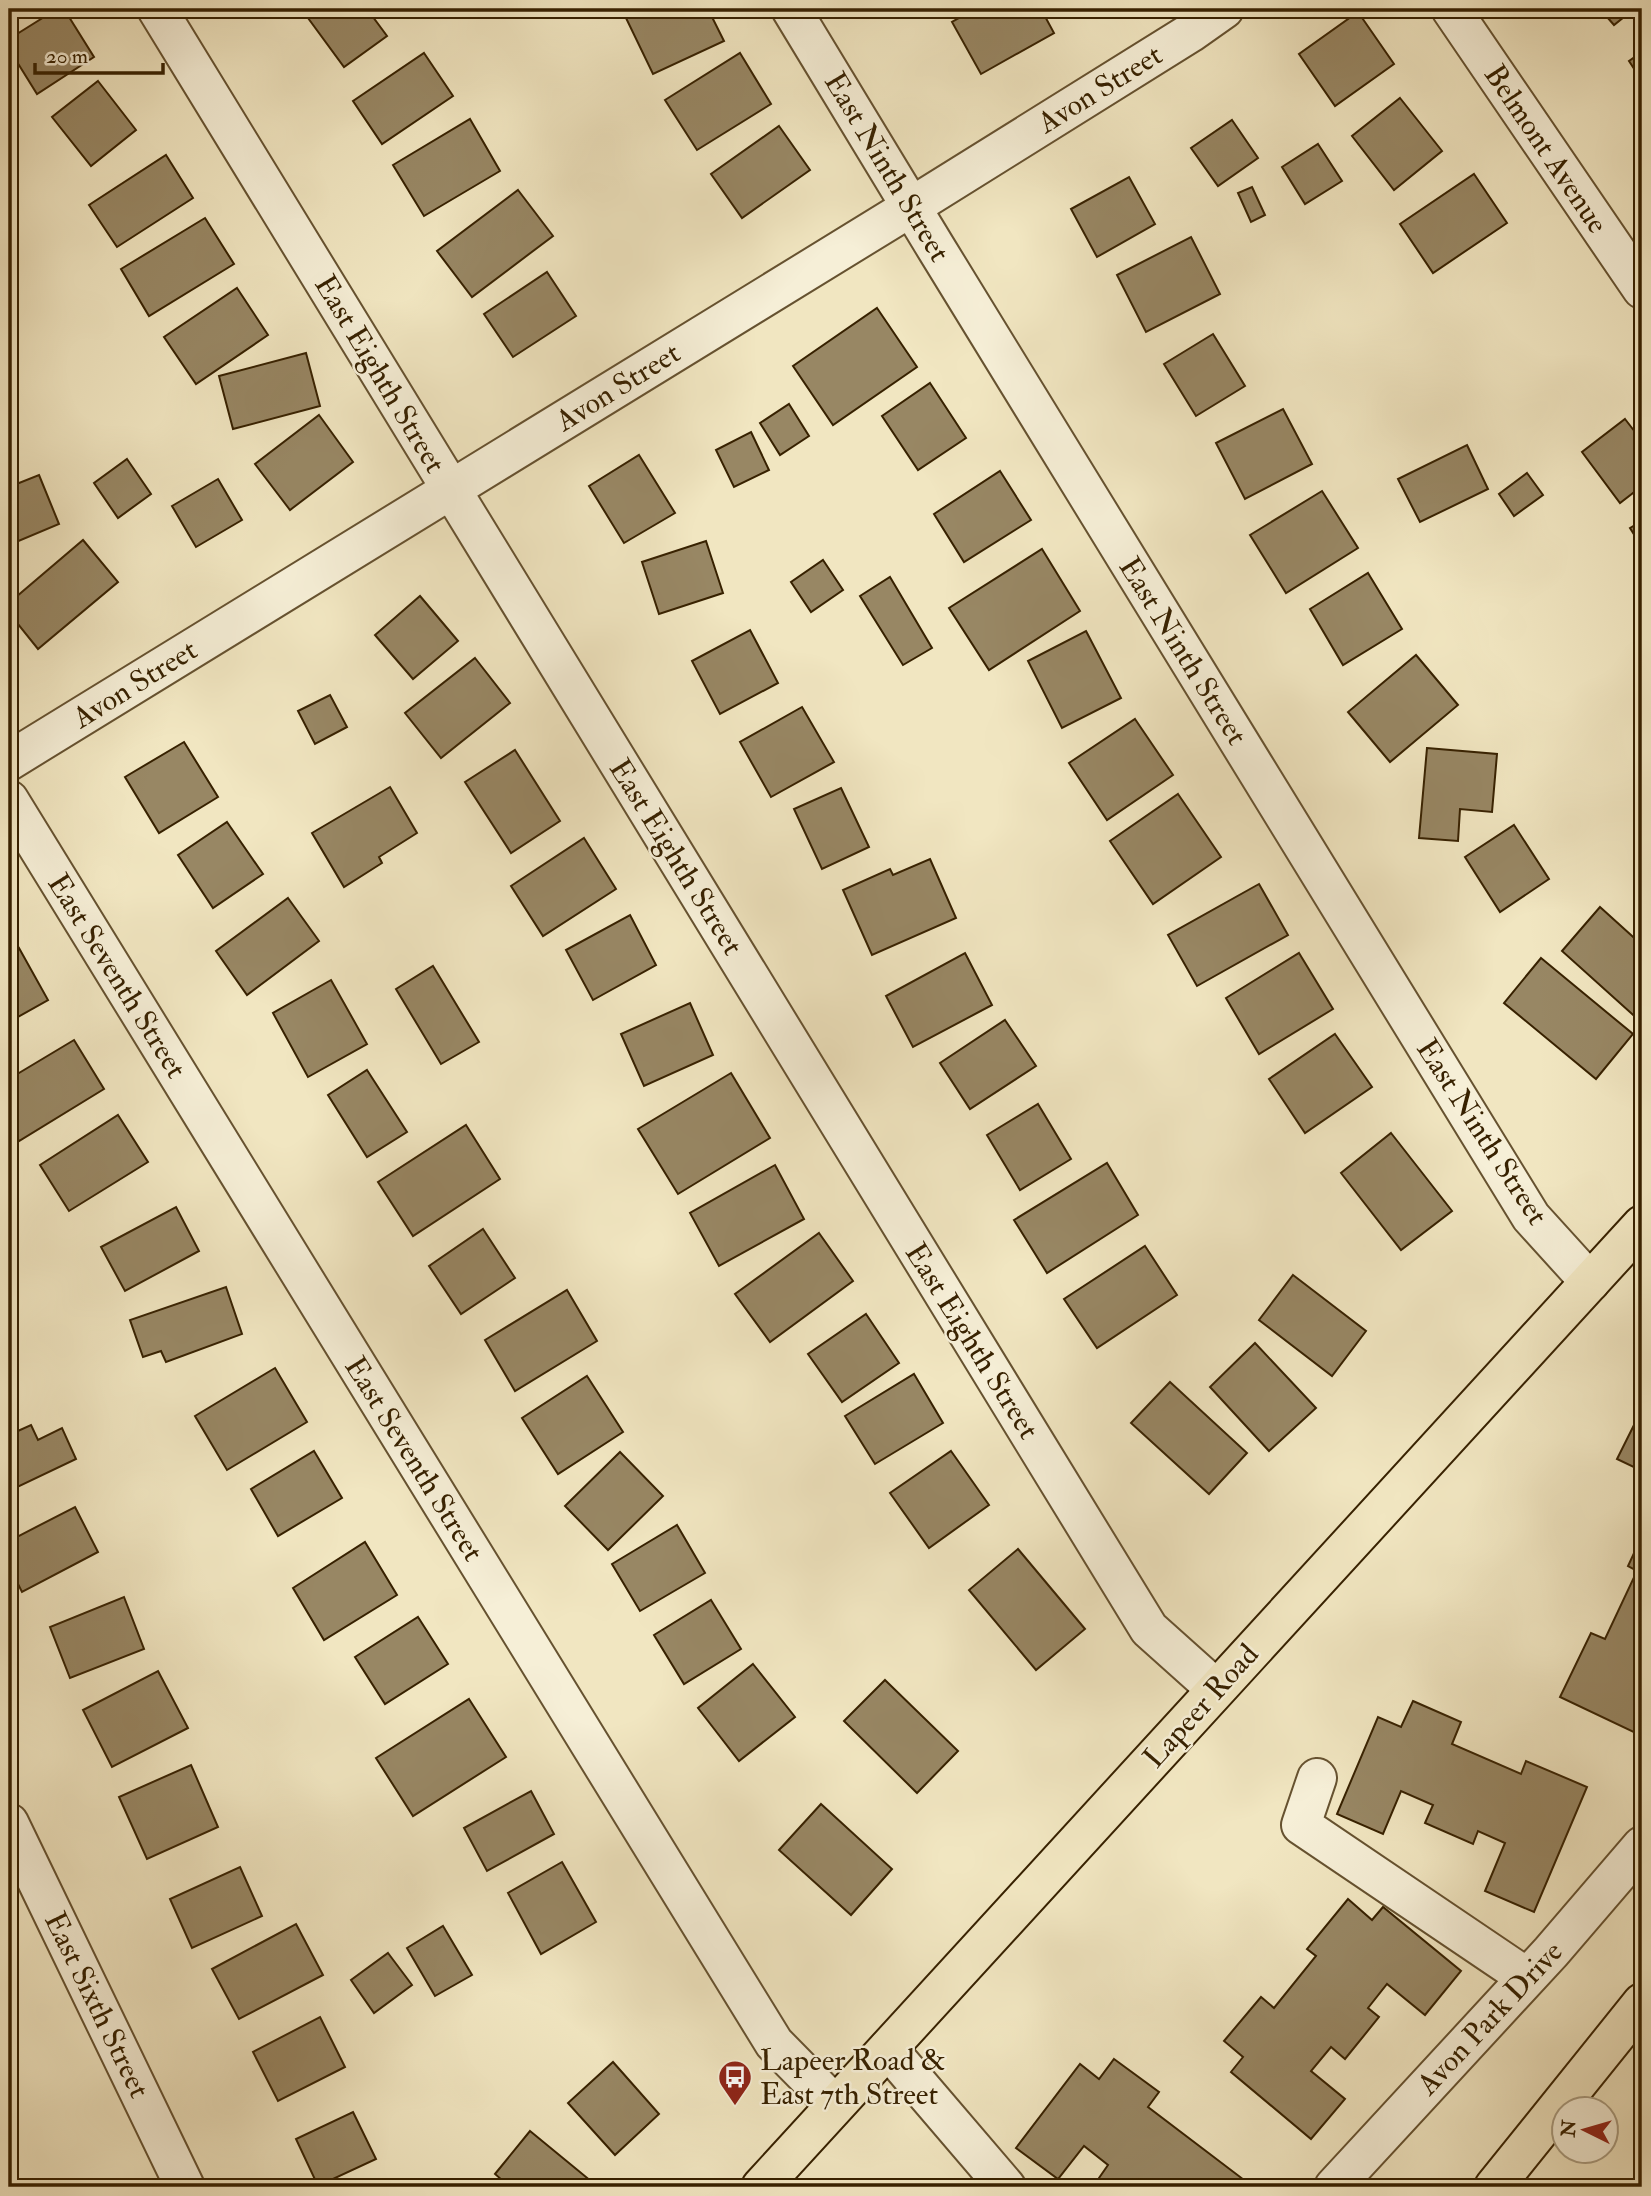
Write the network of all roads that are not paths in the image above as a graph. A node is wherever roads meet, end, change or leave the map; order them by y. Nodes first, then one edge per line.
1 (157, 9) edge
2 (791, 9) edge
3 (1224, 9) edge
4 (1451, 9) edge
5 (911, 207) junction
6 (1642, 289) edge
7 (450, 490) junction
8 (9, 761) edge
9 (9, 800) edge
10 (1642, 1225) edge
11 (1590, 1282) junction
12 (1216, 1689) junction
13 (1317, 1778) dead end
14 (9, 1823) edge
15 (1642, 1846) edge
16 (1526, 1977) junction
17 (1642, 2003) edge
18 (888, 2049) junction
19 (835, 2105) junction
20 (185, 2187) edge
21 (761, 2187) edge
22 (1006, 2187) edge
23 (1334, 2187) edge
24 (1494, 2187) edge

1 - 7 street, East Eighth Street
2 - 5 street, East Ninth Street
3 - 5 street, Avon Street
4 - 6 street, Belmont Avenue
5 - 7 street, Avon Street
5 - 11 street, East Ninth Street
7 - 8 street, Avon Street
7 - 12 street, East Eighth Street
9 - 19 street, East Seventh Street
10 - 11 main road, Lapeer Road
11 - 12 main road, Lapeer Road
12 - 18 main road, Lapeer Road
13 - 16 street
14 - 20 street, East Sixth Street
15 - 16 street, Avon Park Drive
16 - 23 street, Avon Park Drive
17 - 24 main road
18 - 19 main road, Lapeer Road
18 - 22 street
19 - 21 main road, Lapeer Road

